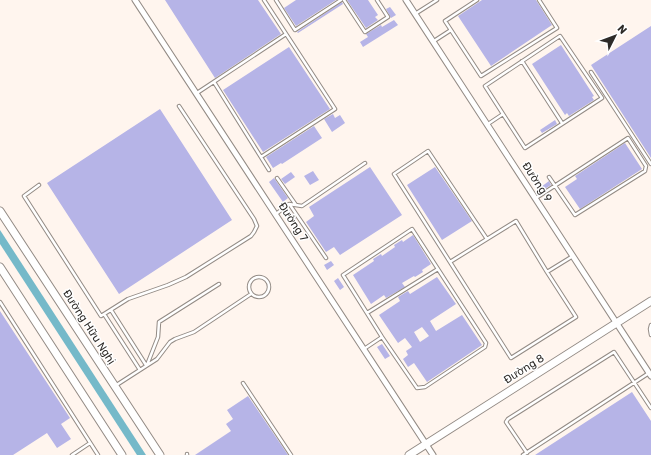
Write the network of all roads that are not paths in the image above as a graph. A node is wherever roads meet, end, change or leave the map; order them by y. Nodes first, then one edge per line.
1 (135, 0) edge
2 (264, 0) edge
3 (276, 0) edge
4 (343, 0) edge
5 (377, 0) edge
6 (406, 0) edge
7 (477, 0) edge
8 (539, 0) edge
9 (435, 1) edge
10 (415, 14) junction
11 (451, 30) junction
12 (286, 34) junction
13 (433, 41) junction
14 (522, 61) junction
15 (591, 72) dead end
16 (214, 82) junction
17 (196, 94) junction
18 (179, 106) dead end
19 (503, 114) junction
20 (562, 124) junction
21 (488, 125) junction
22 (261, 156) junction
23 (365, 163) dead end
24 (651, 164) edge
25 (269, 170) dead end
26 (549, 177) dead end
27 (277, 178) dead end
28 (39, 185) dead end
29 (554, 186) junction
30 (536, 198) junction
31 (289, 204) junction
32 (296, 205) junction
33 (0, 211) edge
34 (276, 214) junction
35 (487, 239) junction
36 (574, 256) junction
37 (326, 258) dead end
38 (450, 262) junction
39 (0, 266) edge
40 (438, 269) junction
41 (548, 272) junction
42 (219, 284) dead end
43 (251, 294) junction
44 (651, 301) edge
45 (0, 302) edge
46 (111, 310) junction
47 (104, 314) junction
48 (367, 314) junction
49 (617, 323) junction
50 (651, 325) edge
51 (651, 335) edge
52 (382, 337) junction
53 (364, 349) junction
54 (146, 365) junction
55 (140, 370) junction
56 (650, 374) edge
57 (634, 382) junction
58 (243, 383) dead end
59 (115, 386) junction
60 (651, 408) edge
61 (90, 443) junction
62 (426, 444) junction
63 (527, 453) junction
64 (72, 455) edge
65 (98, 455) edge
66 (122, 455) edge
67 (160, 455) edge
68 (291, 455) edge
69 (409, 455) edge
70 (433, 455) edge
71 (523, 455) edge

1 - 17 street, Đường 7
2 - 12 lane
3 - 4 lane
4 - 5 lane
6 - 10 street, Đường 9
7 - 11 lane
8 - 11 lane
9 - 10 lane
10 - 13 street, Đường 9
11 - 13 lane
12 - 16 lane
12 - 22 lane
13 - 21 street, Đường 9
14 - 19 lane
14 - 20 lane
14 - 20 lane
15 - 24 lane
16 - 17 lane
16 - 22 lane
17 - 34 street, Đường 7
18 - 46 lane
19 - 20 lane
19 - 21 lane
21 - 30 street, Đường 9
22 - 25 lane
23 - 32 lane
26 - 29 lane
27 - 32 lane
28 - 47 lane
29 - 29 lane
29 - 30 lane
30 - 36 street, Đường 9
31 - 32 lane
31 - 34 lane
31 - 37 lane
33 - 59 main road, Đường Hữu Nghị
34 - 53 street, Đường 7
35 - 38 lane
35 - 38 lane
35 - 41 lane
36 - 41 lane
36 - 49 street, Đường 9
38 - 41 lane
39 - 66 main road
40 - 48 lane
40 - 48 lane
40 - 52 lane
42 - 54 lane
43 - 43 lane
43 - 54 lane
44 - 49 main road, Đường 8
45 - 61 lane
46 - 47 lane
46 - 54 lane
47 - 55 lane
48 - 52 lane
49 - 56 street, Đường 9
49 - 62 main road, Đường 8
50 - 51 lane
52 - 53 lane
53 - 62 street, Đường 7
54 - 55 lane
55 - 59 lane
56 - 57 lane
57 - 60 lane
57 - 63 lane
57 - 63 lane
58 - 68 lane
59 - 67 main road, Đường Hữu Nghị
61 - 64 lane
61 - 65 lane
62 - 69 main road, Đường 8
62 - 70 street, Đường 7
63 - 71 lane

